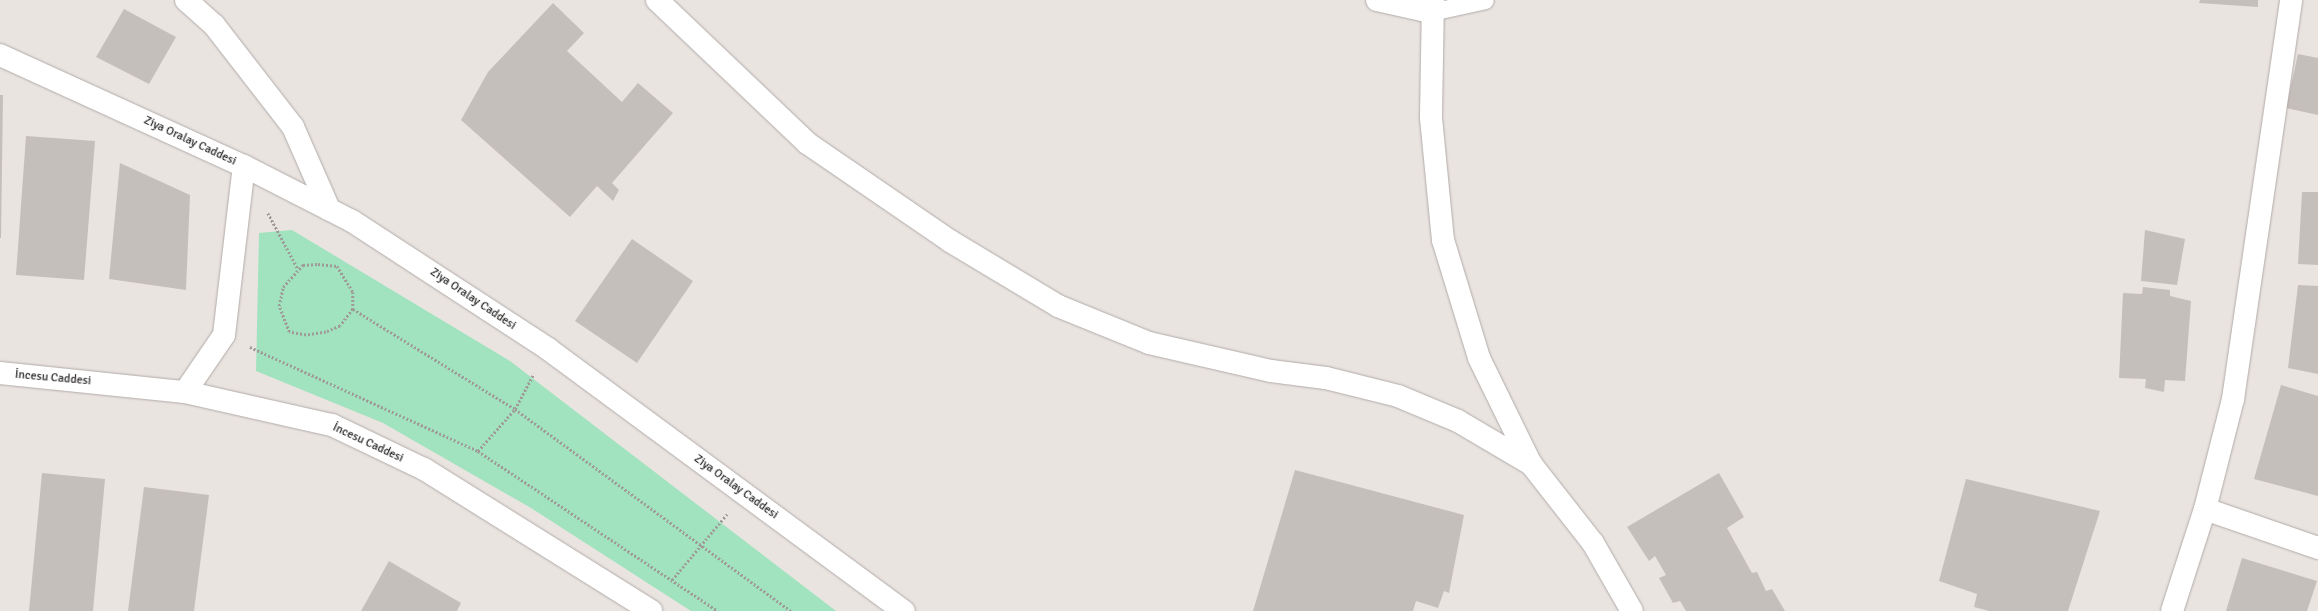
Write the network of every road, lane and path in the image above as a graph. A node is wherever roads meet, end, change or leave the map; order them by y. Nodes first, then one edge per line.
1 (186, 0) edge
2 (657, 0) edge
3 (1378, 0) edge
4 (1485, 0) edge
5 (2291, 0) edge
6 (1432, 6) edge
7 (0, 55) edge
8 (244, 166) junction
9 (265, 207) dead end
10 (329, 209) junction
11 (298, 269) junction
12 (353, 309) junction
13 (224, 336) junction
14 (548, 349) junction
15 (0, 374) edge
16 (185, 392) junction
17 (515, 409) junction
18 (478, 450) junction
19 (1531, 464) junction
20 (744, 492) junction
21 (2206, 509) junction
22 (700, 548) junction
23 (2318, 548) edge
24 (672, 580) junction
25 (651, 611) edge
26 (718, 611) edge
27 (791, 611) edge
28 (904, 611) edge
29 (1632, 611) edge
30 (2172, 611) edge

1 - 10 street
2 - 19 street
3 - 6 street
4 - 6 lane
5 - 21 street
6 - 19 street
7 - 8 street, Ziya Oralay Caddesi
8 - 10 street, Ziya Oralay Caddesi
8 - 13 street
9 - 11 path
10 - 14 street, Ziya Oralay Caddesi
11 - 12 path
11 - 12 path
12 - 17 path
13 - 16 street
13 - 18 path
14 - 17 path
14 - 20 street, Ziya Oralay Caddesi
15 - 16 street, İncesu Caddesi
16 - 25 street, İncesu Caddesi
17 - 18 path
17 - 22 path
18 - 24 path
19 - 29 street
20 - 22 path
20 - 28 street, Ziya Oralay Caddesi
21 - 23 street
21 - 30 street
22 - 24 path
22 - 27 path
24 - 26 path

